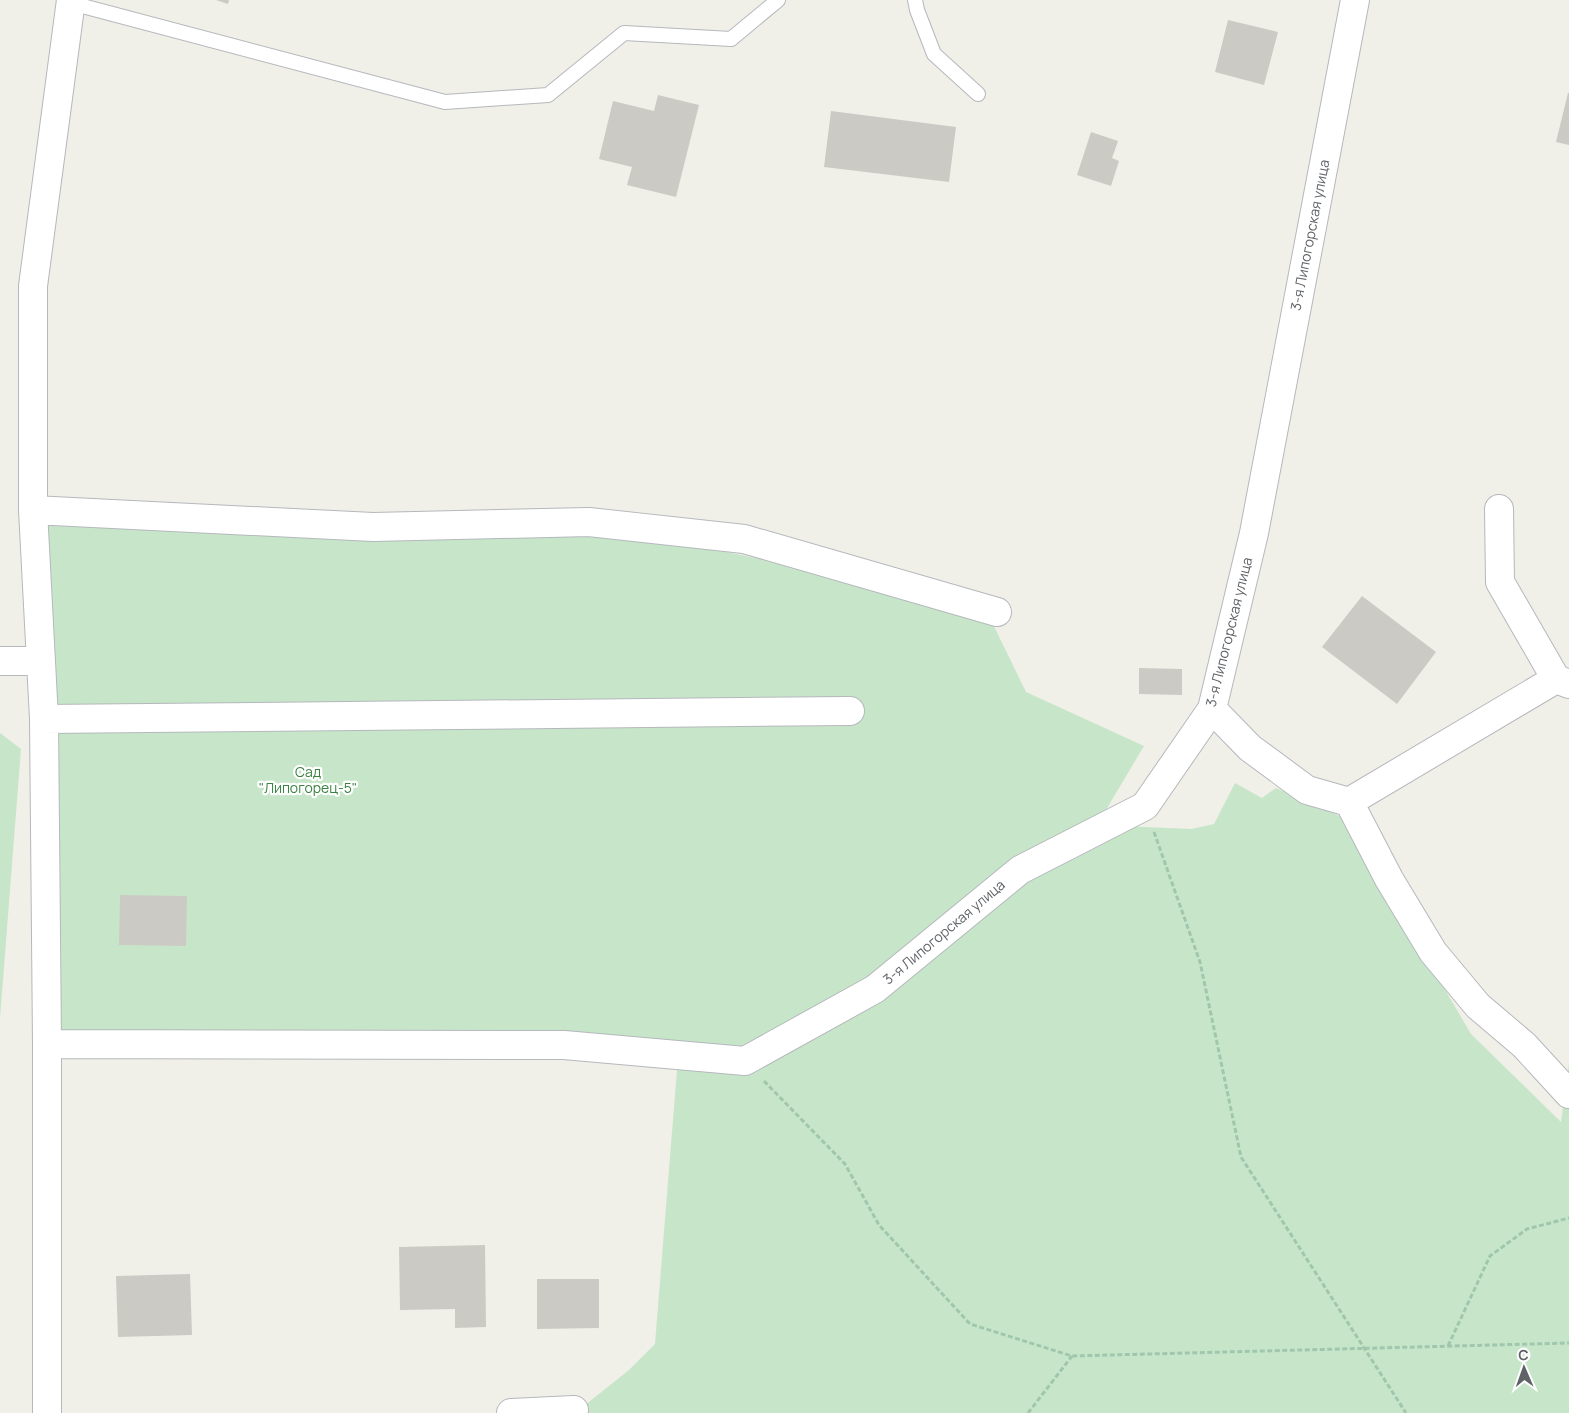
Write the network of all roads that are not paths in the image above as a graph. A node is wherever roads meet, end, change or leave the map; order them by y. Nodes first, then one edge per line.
1 (778, 0) edge
2 (915, 0) edge
3 (1352, 1) edge
4 (71, 2) edge
5 (978, 94) dead end
6 (1499, 509) dead end
7 (33, 510) junction
8 (997, 612) dead end
9 (0, 661) edge
10 (40, 661) junction
11 (1563, 682) edge
12 (1212, 709) junction
13 (850, 711) dead end
14 (44, 719) junction
15 (1349, 802) junction
16 (47, 1044) junction
17 (1569, 1094) edge
18 (574, 1410) dead end
19 (47, 1413) edge
20 (511, 1413) edge

1 - 4 lane
2 - 5 lane
3 - 12 street, 3-я Липогорская улица
4 - 7 street
6 - 11 street
7 - 8 street
7 - 10 street
9 - 10 street
10 - 14 street
11 - 15 street
12 - 15 street
12 - 16 street, 3-я Липогорская улица
13 - 14 street
14 - 16 street
15 - 17 street
16 - 19 street
18 - 20 street

